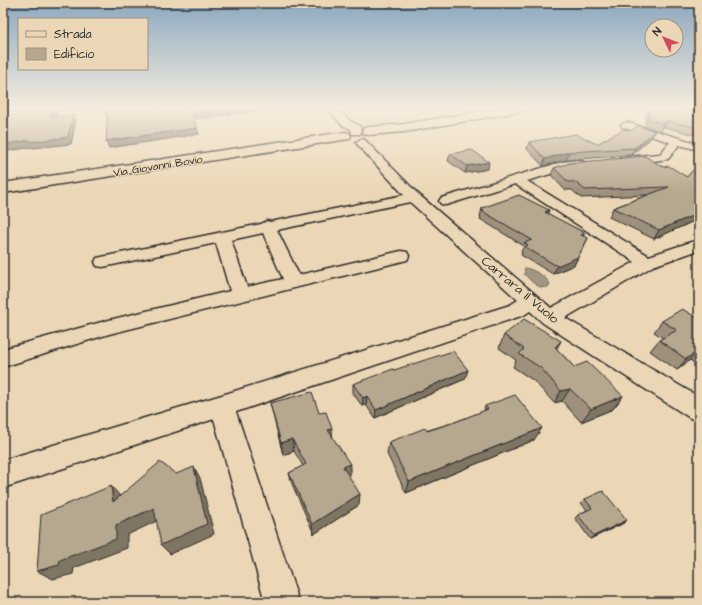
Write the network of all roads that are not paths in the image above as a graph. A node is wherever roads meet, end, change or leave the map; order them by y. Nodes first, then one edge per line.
1 (362, 136) edge
2 (662, 136) edge
3 (358, 137) junction
4 (677, 141) junction
5 (699, 147) edge
6 (611, 162) edge
7 (588, 163) edge
8 (516, 179) junction
9 (3, 188) edge
10 (413, 197) junction
11 (446, 201) dead end
12 (267, 226) junction
13 (222, 236) junction
14 (698, 246) edge
15 (401, 256) dead end
16 (103, 262) dead end
17 (647, 262) junction
18 (294, 282) junction
19 (240, 295) junction
20 (532, 302) junction
21 (550, 318) junction
22 (3, 358) edge
23 (222, 406) junction
24 (699, 410) edge
25 (3, 474) edge
26 (282, 602) edge

1 - 3 main road, Via Giovanni Bovio
2 - 4 street
3 - 9 main road, Via Giovanni Bovio
3 - 10 street, Carrara Il Vuolo
4 - 5 street
4 - 6 street
7 - 8 street
8 - 11 street
8 - 17 street
10 - 12 street
10 - 20 street, Carrara Il Vuolo
12 - 13 street
12 - 18 street
13 - 16 street
13 - 19 street
14 - 17 street
15 - 18 street
17 - 21 street
18 - 19 street
19 - 22 street
20 - 21 street, Carrara Il Vuolo
20 - 23 street
21 - 24 street, Carrara Il Vuolo
23 - 25 street
23 - 26 street

